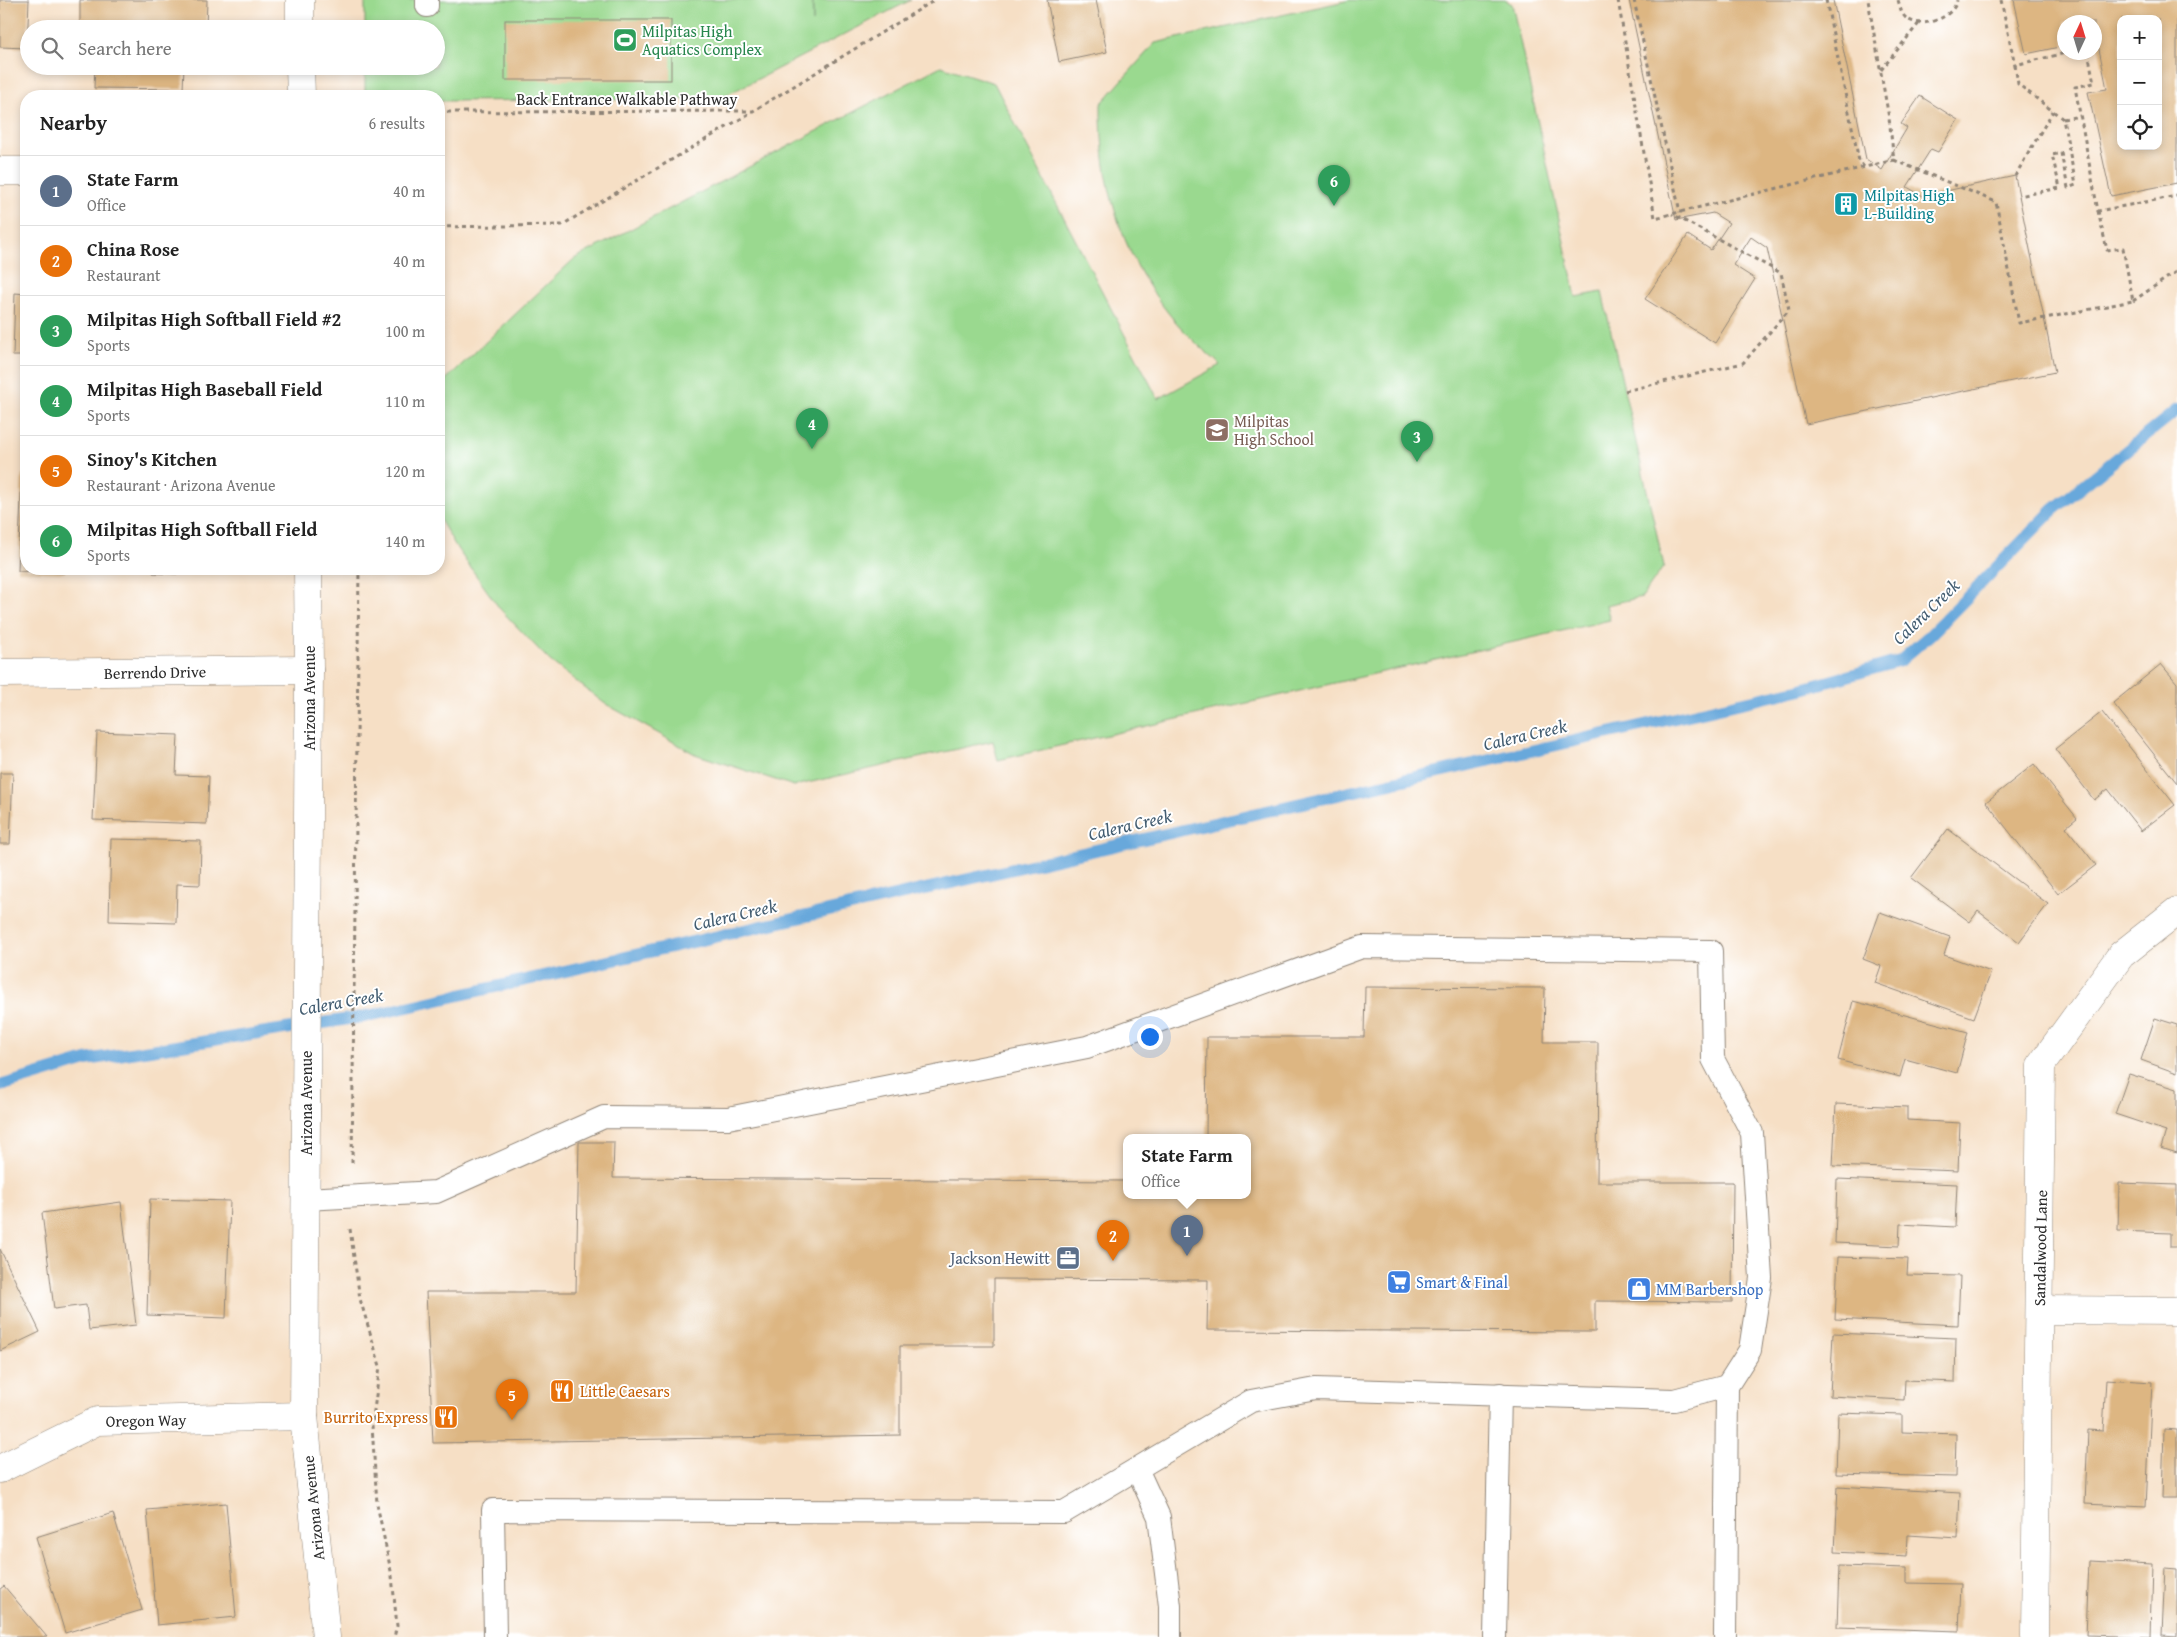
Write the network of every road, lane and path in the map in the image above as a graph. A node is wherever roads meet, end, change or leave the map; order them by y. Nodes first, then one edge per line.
1 (300, 0) edge
2 (935, 0) edge
3 (1618, 0) edge
4 (1634, 0) edge
5 (1826, 0) edge
6 (1868, 0) edge
7 (1898, 0) edge
8 (1957, 0) edge
9 (2001, 0) edge
10 (300, 20) edge
11 (1920, 22) junction
12 (2057, 55) edge
13 (2090, 60) edge
14 (2015, 65) junction
15 (1881, 70) junction
16 (300, 75) edge
17 (301, 90) edge
18 (2053, 110) junction
19 (753, 111) junction
20 (445, 112) edge
21 (2080, 116) junction
22 (2063, 119) junction
23 (1894, 160) junction
24 (1864, 167) junction
25 (20, 171) edge
26 (0, 172) edge
27 (2015, 176) dead end
28 (2019, 196) dead end
29 (2177, 196) edge
30 (2098, 211) junction
31 (1680, 212) junction
32 (1672, 214) junction
33 (445, 227) edge
34 (2177, 271) edge
35 (2133, 301) junction
36 (1624, 391) dead end
37 (308, 575) edge
38 (359, 575) edge
39 (309, 670) junction
40 (0, 673) edge
41 (2177, 911) edge
42 (351, 1196) junction
43 (306, 1199) junction
44 (2039, 1310) junction
45 (2177, 1311) edge
46 (1727, 1386) junction
47 (1500, 1394) junction
48 (304, 1416) junction
49 (0, 1469) edge
50 (1137, 1469) junction
51 (326, 1637) edge
52 (394, 1637) edge
53 (495, 1637) edge
54 (1170, 1637) edge
55 (1495, 1637) edge
56 (1725, 1637) edge
57 (2035, 1637) edge

1 - 10 street
2 - 19 path, Back Entrance Walkable Pathway
3 - 32 path
4 - 31 path
5 - 24 path
6 - 15 path
7 - 11 path
8 - 11 path
9 - 14 path
11 - 15 path
12 - 14 path
13 - 21 path
14 - 18 path
15 - 23 path
16 - 17 street
18 - 22 path
18 - 27 path
19 - 20 path, Back Entrance Walkable Pathway
19 - 33 path
21 - 22 path
21 - 30 path
22 - 28 path
23 - 24 path
23 - 35 path
24 - 31 path
25 - 26 street
29 - 30 path
30 - 35 path
31 - 32 path
32 - 36 path
34 - 35 path
37 - 39 street, Arizona Avenue
38 - 42 path
39 - 40 street, Berrendo Drive
39 - 43 street, Arizona Avenue
41 - 44 street, Sandalwood Lane
42 - 43 lane
42 - 46 lane
42 - 52 path
43 - 48 street, Arizona Avenue
44 - 45 street
44 - 57 street, Sandalwood Lane
46 - 47 lane
46 - 56 lane
47 - 50 lane
47 - 55 lane
48 - 49 street, Oregon Way
48 - 51 street, Arizona Avenue
50 - 53 lane
50 - 54 lane

